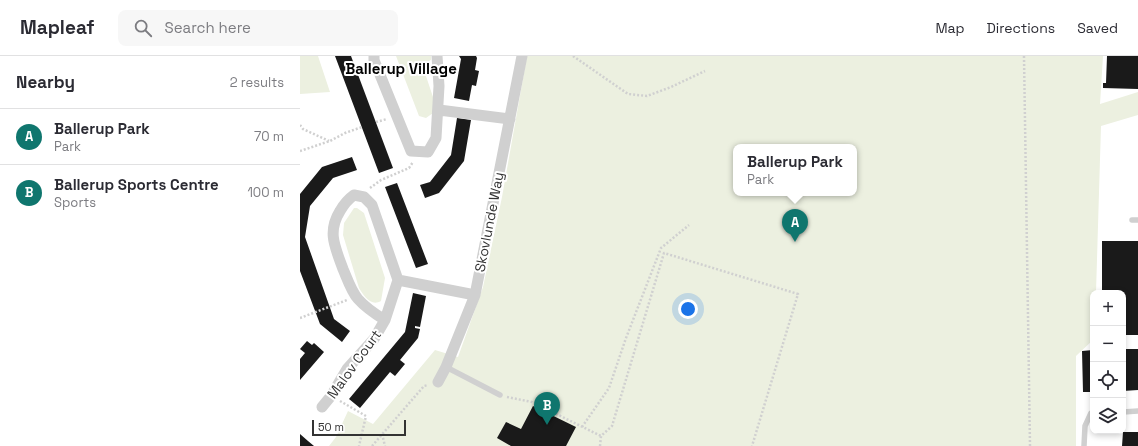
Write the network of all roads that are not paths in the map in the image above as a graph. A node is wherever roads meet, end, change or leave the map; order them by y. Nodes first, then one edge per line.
1 (374, 56) edge
2 (437, 56) edge
3 (522, 56) edge
4 (439, 110) junction
5 (510, 119) junction
6 (398, 280) junction
7 (475, 295) junction
8 (385, 320) junction
9 (446, 367) junction
10 (438, 382) road end
11 (500, 395) road end
12 (322, 407) dead end
13 (1138, 411) edge
14 (1126, 412) edge
15 (1090, 415) edge
16 (1084, 446) edge

1 - 4 street
2 - 4 street
3 - 5 street, Skovlunde Way
4 - 5 street
5 - 7 street, Skovlunde Way
6 - 7 street
6 - 8 street, Malov Court
6 - 8 street, Malov Court
7 - 9 street, Skovlunde Way
8 - 12 street, Malov Court
9 - 10 street, Skovlunde Way
9 - 11 lane
13 - 14 lane
15 - 16 lane

